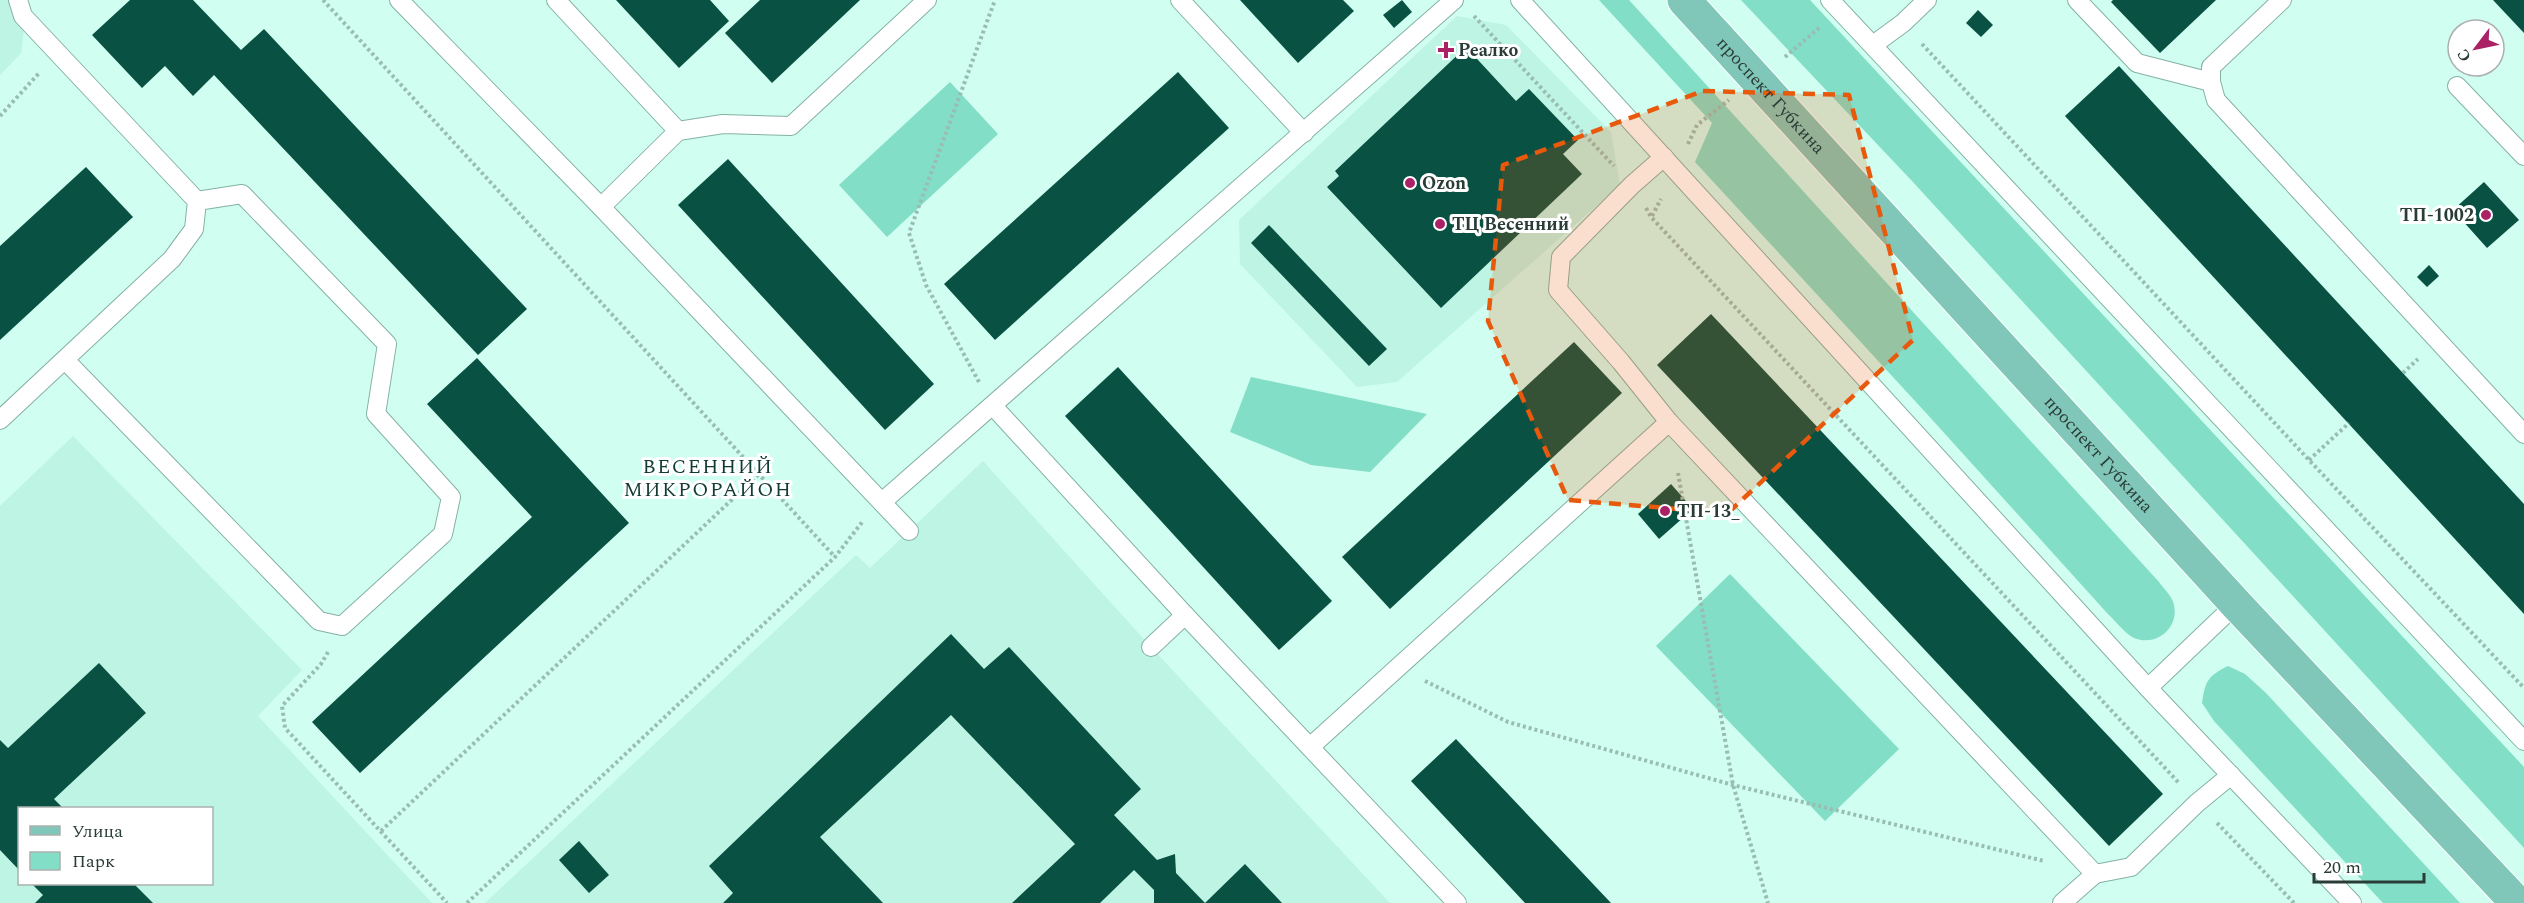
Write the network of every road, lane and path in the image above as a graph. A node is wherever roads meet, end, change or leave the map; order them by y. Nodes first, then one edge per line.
1 (18, 0) edge
2 (323, 0) edge
3 (399, 0) edge
4 (556, 0) edge
5 (927, 0) edge
6 (995, 0) edge
7 (1180, 0) edge
8 (1520, 0) edge
9 (1684, 0) edge
10 (1830, 0) edge
11 (1927, 0) edge
12 (2077, 0) edge
13 (2282, 0) edge
14 (1461, 4) edge
15 (1903, 23) junction
16 (1873, 45) junction
17 (57, 53) junction
18 (2211, 82) junction
19 (2457, 86) dead end
20 (0, 116) edge
21 (678, 131) junction
22 (1304, 133) junction
23 (2524, 156) edge
24 (1664, 157) junction
25 (1632, 185) junction
26 (197, 201) junction
27 (602, 207) junction
28 (65, 360) junction
29 (993, 406) junction
30 (0, 420) edge
31 (1669, 422) junction
32 (2349, 423) dead end
33 (2524, 434) edge
34 (2308, 460) junction
35 (758, 475) junction
36 (882, 502) junction
37 (909, 531) dead end
38 (835, 557) junction
39 (2236, 604) junction
40 (1185, 615) junction
41 (342, 626) junction
42 (1151, 647) dead end
43 (1398, 668) junction
44 (2148, 688) junction
45 (2524, 688) edge
46 (2524, 741) edge
47 (1310, 747) junction
48 (2231, 775) junction
49 (1733, 785) junction
50 (2197, 803) junction
51 (381, 831) junction
52 (2095, 874) junction
53 (447, 903) edge
54 (467, 903) edge
55 (1457, 903) edge
56 (1768, 903) edge
57 (2062, 903) edge
58 (2294, 903) edge
59 (2352, 903) edge
60 (2517, 903) edge

1 - 17 lane
2 - 35 path
3 - 27 lane
4 - 21 lane
5 - 21 lane
6 - 29 path
7 - 22 lane
8 - 24 lane
9 - 39 main road, проспект Губкина
10 - 16 lane
11 - 15 lane
12 - 18 lane
13 - 18 lane
14 - 22 lane
14 - 25 path
15 - 16 lane
15 - 34 path
16 - 46 lane
17 - 20 path
17 - 26 lane
18 - 33 lane
19 - 23 lane
21 - 27 lane
22 - 29 lane
24 - 25 lane
24 - 44 lane
25 - 31 lane
25 - 50 path
26 - 28 lane
26 - 41 lane
27 - 36 lane
28 - 30 lane
28 - 41 lane
29 - 36 lane
29 - 40 lane
31 - 43 lane
31 - 49 path
31 - 52 lane
32 - 34 path
34 - 45 path
35 - 38 path
35 - 51 path
36 - 37 lane
36 - 38 path
38 - 54 path
39 - 44 lane
39 - 60 main road, проспект Губкина
40 - 42 lane
40 - 47 lane
41 - 51 path
43 - 47 lane
43 - 49 path
44 - 48 lane
47 - 55 lane
48 - 50 lane
48 - 59 lane
49 - 52 path
49 - 56 path
50 - 52 lane
50 - 58 path
51 - 53 path
52 - 57 lane

